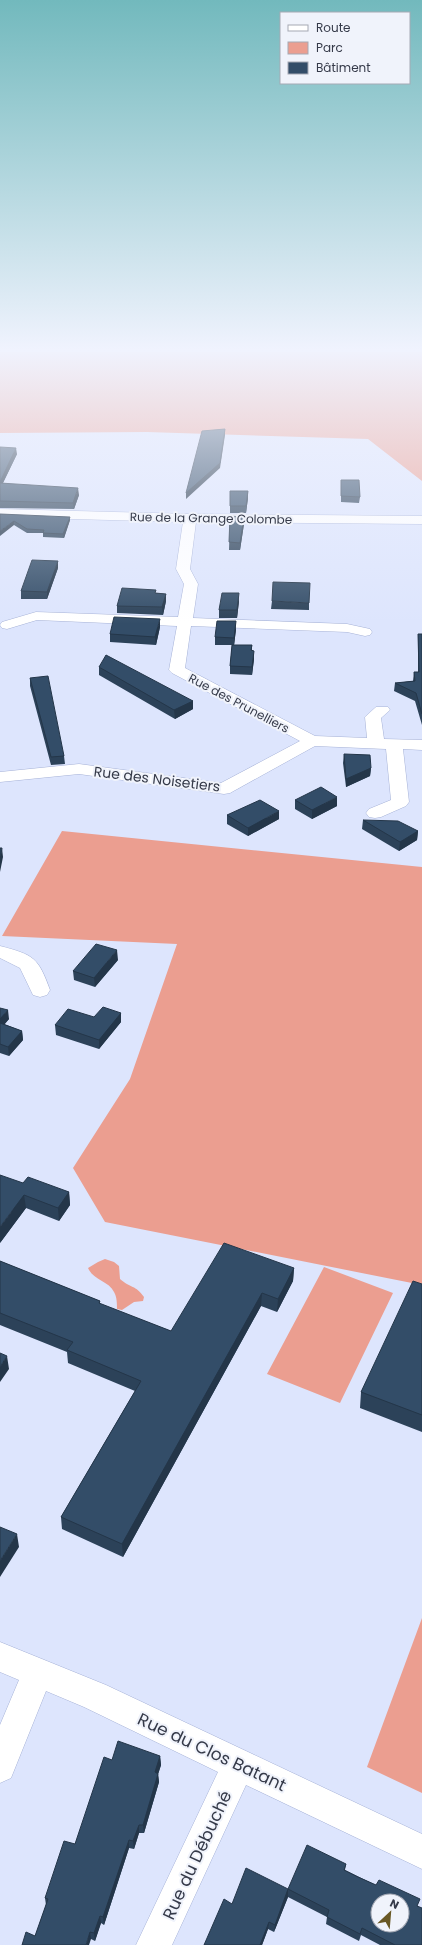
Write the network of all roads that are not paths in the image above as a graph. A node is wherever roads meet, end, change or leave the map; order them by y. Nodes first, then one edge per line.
1 (0, 513) edge
2 (190, 518) junction
3 (422, 520) edge
4 (185, 621) junction
5 (7, 625) dead end
6 (365, 632) dead end
7 (382, 710) dead end
8 (312, 741) junction
9 (376, 743) junction
10 (394, 744) junction
11 (422, 745) edge
12 (0, 777) edge
13 (375, 813) dead end
14 (0, 952) edge
15 (40, 990) dead end
16 (0, 1657) edge
17 (39, 1672) junction
18 (239, 1764) junction
19 (0, 1767) edge
20 (422, 1852) edge
21 (154, 1945) edge

1 - 2 street, Rue de la Grange Colombe
2 - 3 street, Rue de la Grange Colombe
2 - 4 street, Rue des Prunelliers
4 - 5 street
4 - 6 street
4 - 8 street, Rue des Prunelliers
7 - 9 street
8 - 9 street, Rue des Noisetiers
8 - 12 street, Rue des Noisetiers
9 - 10 street, Rue des Noisetiers
10 - 11 street, Rue des Noisetiers
10 - 13 street
14 - 15 street
16 - 17 street, Rue du Clos Batant
17 - 18 street, Rue du Clos Batant
17 - 19 street
18 - 20 street, Rue du Clos Batant
18 - 21 street, Rue du Débuché

